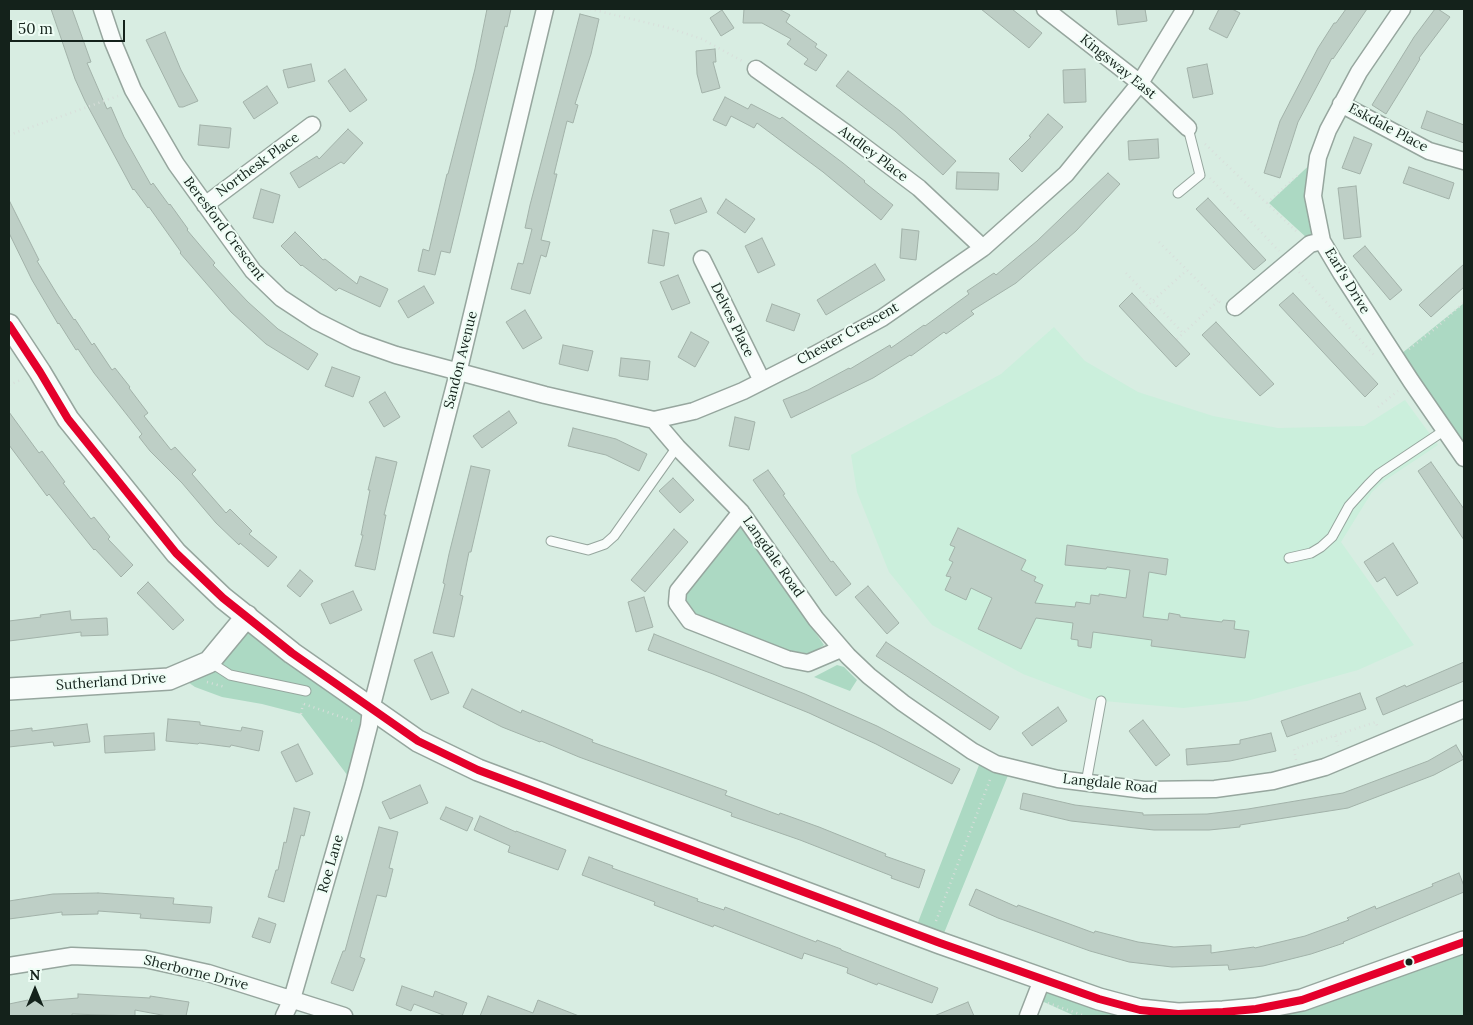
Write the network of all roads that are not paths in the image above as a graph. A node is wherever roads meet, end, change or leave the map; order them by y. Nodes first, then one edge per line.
1 (102, 9) edge
2 (545, 9) edge
3 (1045, 9) edge
4 (1185, 9) edge
5 (1402, 9) edge
6 (756, 69) road end
7 (1140, 83) junction
8 (1341, 104) junction
9 (312, 125) dead end
10 (1188, 128) joint
11 (1464, 161) edge
12 (1178, 193) dead end
13 (205, 205) junction
14 (1316, 243) junction
15 (983, 248) junction
16 (702, 259) dead end
17 (1235, 308) road end
18 (9, 325) edge
19 (458, 373) junction
20 (762, 381) junction
21 (654, 420) junction
22 (1445, 430) junction
23 (677, 447) junction
24 (1464, 458) edge
25 (741, 512) junction
26 (550, 541) dead end
27 (1289, 558) dead end
28 (247, 616) junction
29 (842, 649) junction
30 (209, 662) junction
31 (9, 689) edge
32 (306, 691) dead end
33 (1101, 701) dead end
34 (1464, 709) edge
35 (370, 717) junction
36 (1086, 783) junction
37 (1464, 942) edge
38 (9, 966) edge
39 (1038, 989) junction
40 (292, 999) junction
41 (1256, 1013) edge
42 (284, 1016) edge
43 (344, 1016) edge
44 (1028, 1016) edge

1 - 13 street, Beresford Crescent
2 - 19 street, Sandon Avenue
3 - 7 street, Kingsway East
4 - 7 street, Chester Crescent
5 - 8 street, Earl's Drive
6 - 15 street, Audley Place
7 - 10 street, Kingsway East
7 - 15 street, Chester Crescent
8 - 11 street, Eskdale Place
8 - 14 street, Earl's Drive
9 - 13 street, Northesk Place
10 - 12 lane
13 - 19 street, Beresford Crescent
14 - 17 street
14 - 22 street, Earl's Drive
15 - 20 street, Chester Crescent
16 - 20 street, Delves Place
18 - 28 street
19 - 21 street, Chester Crescent
19 - 35 street, Sandon Avenue
20 - 21 street, Chester Crescent
21 - 23 street, Langdale Road
22 - 24 street, Earl's Drive
22 - 27 lane
23 - 25 street, Langdale Road
23 - 26 lane
25 - 29 street, Langdale Road
25 - 29 street, Langdale Road
28 - 30 street, Sutherland Drive
28 - 35 street
29 - 36 street, Langdale Road
30 - 31 street, Sutherland Drive
30 - 32 lane
33 - 36 lane
34 - 36 street, Langdale Road
35 - 39 street
35 - 40 street, Roe Lane
37 - 41 street
38 - 40 street, Sherborne Drive
39 - 41 street
39 - 44 street
40 - 42 street, Roe Lane
40 - 43 street, Sherborne Drive

